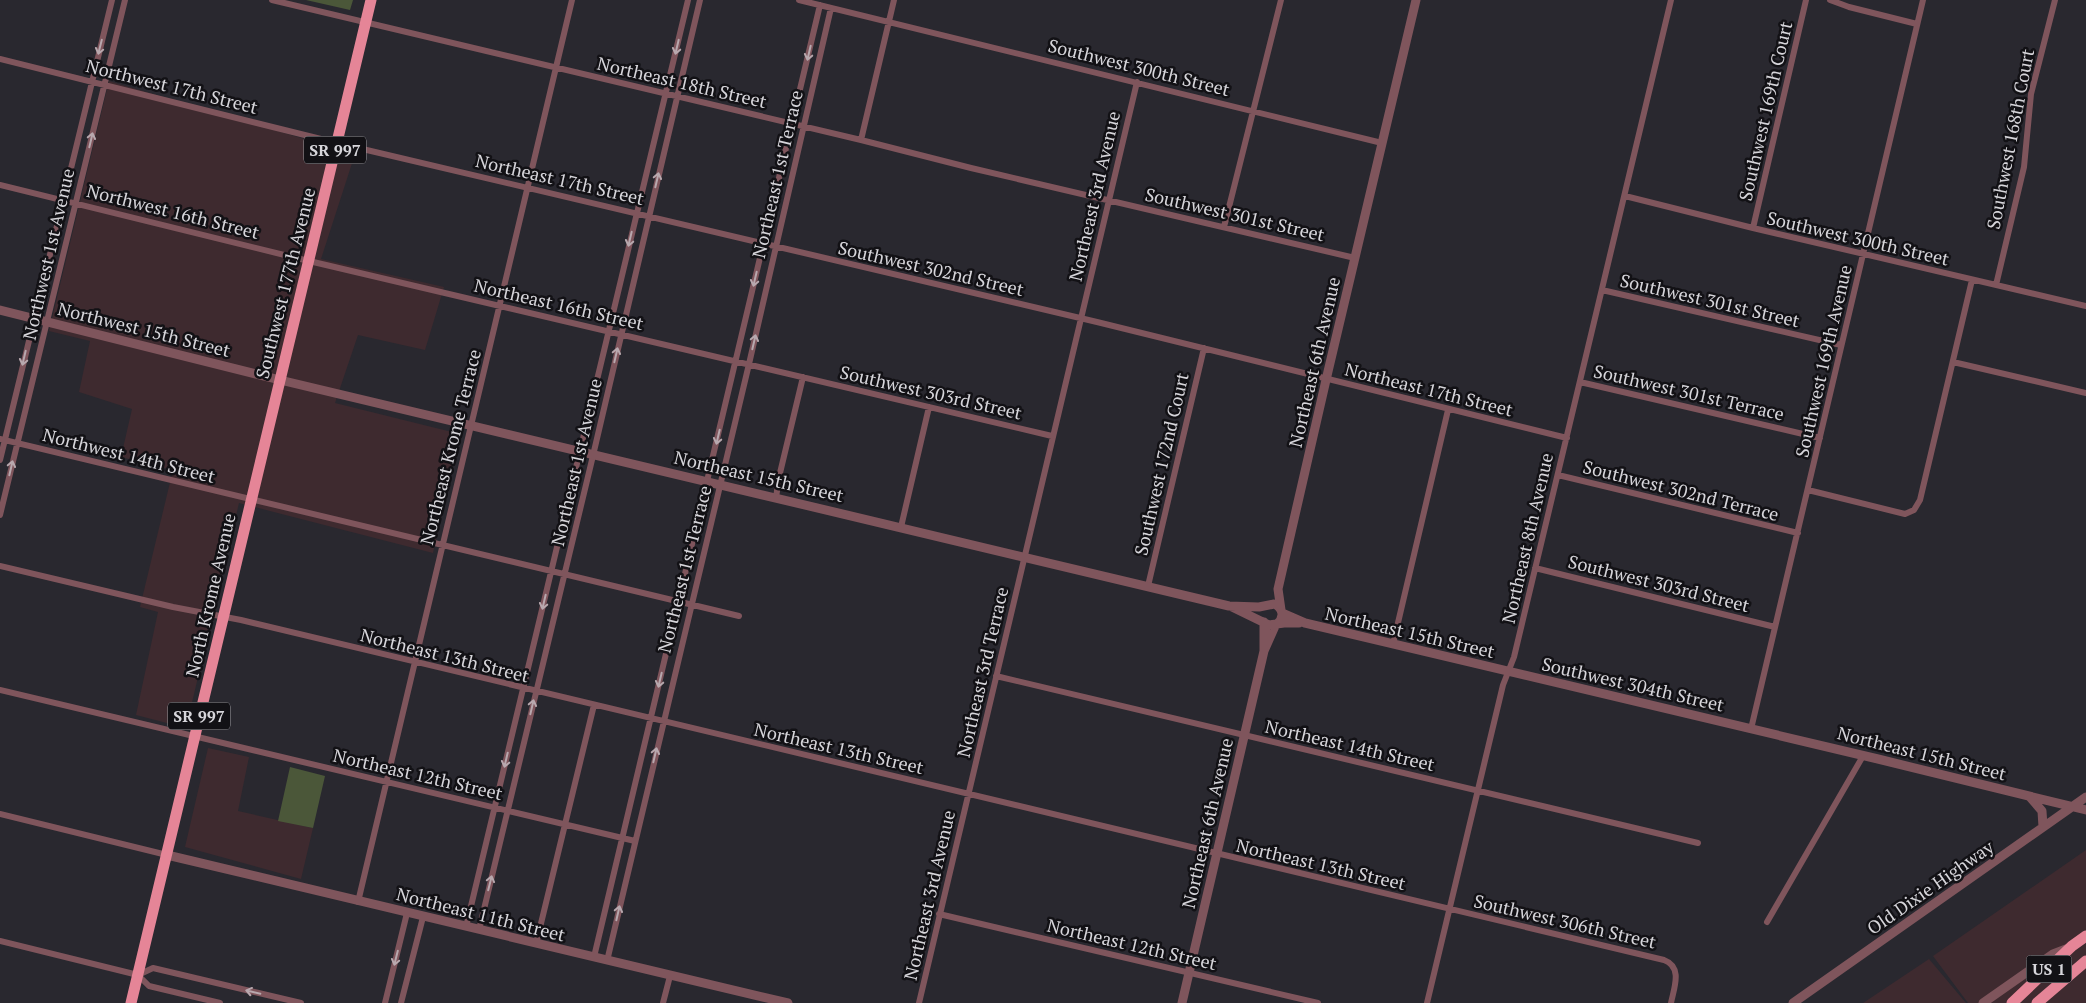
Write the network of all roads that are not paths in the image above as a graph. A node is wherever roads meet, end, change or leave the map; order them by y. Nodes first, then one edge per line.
1 (112, 0) edge
2 (124, 0) edge
3 (272, 0) edge
4 (371, 0) edge
5 (572, 0) edge
6 (688, 0) edge
7 (700, 0) edge
8 (799, 0) edge
9 (894, 0) edge
10 (1281, 0) edge
11 (1416, 0) edge
12 (1671, 0) edge
13 (1806, 0) edge
14 (1830, 0) edge
15 (1923, 0) edge
16 (2055, 0) edge
17 (820, 5) junction
18 (831, 8) junction
19 (888, 22) junction
20 (366, 24) junction
21 (1917, 24) junction
22 (0, 59) edge
23 (556, 68) junction
24 (92, 81) junction
25 (1137, 82) junction
26 (104, 84) junction
27 (665, 94) junction
28 (677, 97) junction
29 (1254, 111) junction
30 (792, 124) junction
31 (803, 126) junction
32 (860, 140) junction
33 (337, 143) junction
34 (1382, 143) junction
35 (0, 185) edge
36 (528, 187) junction
37 (1625, 196) junction
38 (63, 200) junction
39 (1108, 200) junction
40 (76, 203) junction
41 (636, 213) junction
42 (649, 216) junction
43 (1224, 227) junction
44 (1753, 228) junction
45 (763, 244) junction
46 (775, 247) junction
47 (1863, 254) junction
48 (1355, 258) junction
49 (308, 261) junction
50 (1972, 280) junction
51 (1996, 285) junction
52 (1602, 290) junction
53 (499, 305) junction
54 (2086, 306) edge
55 (0, 310) edge
56 (34, 318) junction
57 (1080, 318) junction
58 (47, 321) junction
59 (609, 331) junction
60 (621, 334) junction
61 (1842, 346) junction
62 (1204, 348) junction
63 (736, 361) junction
64 (1953, 362) junction
65 (749, 364) junction
66 (803, 377) junction
67 (280, 380) junction
68 (1326, 380) junction
69 (1580, 382) junction
70 (2086, 394) edge
71 (929, 407) junction
72 (1448, 410) junction
73 (472, 424) junction
74 (268, 429) joint
75 (1052, 436) junction
76 (1566, 438) junction
77 (1820, 438) junction
78 (3, 440) edge
79 (17, 443) junction
80 (580, 450) junction
81 (593, 453) junction
82 (0, 460) edge
83 (1558, 475) junction
84 (707, 481) junction
85 (720, 484) junction
86 (1808, 490) junction
87 (776, 497) junction
88 (251, 499) junction
89 (0, 515) edge
90 (901, 527) junction
91 (1798, 533) junction
92 (442, 544) junction
93 (1024, 557) junction
94 (0, 566) edge
95 (1535, 568) junction
96 (551, 571) junction
97 (564, 574) junction
98 (1148, 586) junction
99 (1278, 589) junction
100 (678, 601) junction
101 (691, 604) junction
102 (1229, 606) junction
103 (1266, 606) junction
104 (1281, 611) junction
105 (739, 616) dead end
106 (223, 617) junction
107 (1264, 622) junction
108 (1305, 623) junction
109 (1277, 624) junction
110 (1775, 627) junction
111 (1393, 644) junction
112 (1264, 651) junction
113 (414, 663) junction
114 (1508, 672) junction
115 (996, 676) junction
116 (523, 689) junction
117 (0, 690) edge
118 (536, 692) junction
119 (594, 705) junction
120 (650, 719) junction
121 (662, 722) junction
122 (1751, 729) junction
123 (1244, 735) junction
124 (194, 736) junction
125 (1863, 756) junction
126 (386, 782) junction
127 (1478, 791) junction
128 (968, 795) junction
129 (2030, 796) junction
130 (2086, 797) edge
131 (495, 807) junction
132 (2072, 807) junction
133 (508, 810) junction
134 (2086, 810) edge
135 (0, 814) edge
136 (564, 824) junction
137 (2043, 827) junction
138 (622, 838) junction
139 (635, 841) junction
140 (1698, 843) dead end
141 (1216, 854) junction
142 (167, 855) junction
143 (358, 902) junction
144 (1449, 909) junction
145 (407, 913) junction
146 (939, 914) junction
147 (422, 916) junction
148 (1767, 922) dead end
149 (466, 927) junction
150 (478, 930) junction
151 (2086, 936) edge
152 (0, 941) edge
153 (536, 944) junction
154 (2072, 946) junction
155 (594, 957) junction
156 (607, 961) junction
157 (2086, 961) edge
158 (1189, 973) junction
159 (138, 975) junction
160 (670, 976) junction
161 (131, 1003) edge
162 (220, 1003) edge
163 (301, 1003) edge
164 (385, 1003) edge
165 (401, 1003) edge
166 (664, 1003) edge
167 (788, 1003) edge
168 (919, 1003) edge
169 (1182, 1003) edge
170 (1318, 1003) edge
171 (1427, 1003) edge
172 (1670, 1003) edge
173 (1792, 1003) edge
174 (1983, 1003) edge
175 (2012, 1003) edge
176 (2037, 1003) edge

1 -> 24 street, Northwest 1st Avenue
2 - 26 street, Northwest 1st Avenue
3 - 20 street, Northeast 18th Street
4 - 20 highway, Southwest 177th Avenue / SR 997
5 - 23 street, Northeast Krome Terrace
6 -> 27 street, Northeast 1st Avenue
7 - 28 street, Northeast 1st Avenue
8 - 17 street, Southwest 300th Street
9 - 19 street
10 - 29 street
11 - 34 street, Northeast 6th Avenue
12 - 37 street, Northeast 8th Avenue
13 - 44 street, Southwest 169th Court
14 - 21 street
15 - 21 street, Southwest 169th Avenue
16 - 51 street, Southwest 168th Court
17 - 18 street, Southwest 300th Street
17 -> 30 street, Northeast 1st Terrace
18 - 19 street, Southwest 300th Street
18 - 31 street, Northeast 1st Terrace
19 - 25 street, Southwest 300th Street
19 - 32 street
20 - 23 street, Northeast 18th Street
20 - 33 highway, Southwest 177th Avenue / SR 997
21 - 47 street, Southwest 169th Avenue
22 - 24 street, Northwest 17th Street
23 - 27 street, Northeast 18th Street
23 - 36 street, Northeast Krome Terrace
24 - 26 street, Northwest 17th Street
24 - 38 street, Northwest 1st Avenue
25 - 29 street, Southwest 300th Street
25 - 39 street, Northeast 3rd Avenue
26 - 33 street, Northwest 17th Street
40 -> 26 street, Northwest 1st Avenue
27 - 28 street, Northeast 18th Street
27 - 41 street, Northeast 1st Avenue
28 - 30 street, Northeast 18th Street
42 -> 28 street, Northeast 1st Avenue
29 - 34 street, Southwest 300th Street
29 - 43 street
30 - 31 street, Northeast 18th Street
30 - 45 street, Northeast 1st Terrace
31 - 32 street, Northeast 18th Street
31 - 46 street, Northeast 1st Terrace
32 - 39 street, Northeast 18th Street
33 - 36 street, Northeast 17th Street
33 - 49 highway, Southwest 177th Avenue / SR 997
34 - 48 street, Northeast 6th Avenue
35 - 38 street, Northwest 16th Street
36 - 41 street, Northeast 17th Street
36 - 53 street, Northeast Krome Terrace
37 - 44 street, Southwest 300th Street
37 - 52 street, Northeast 8th Avenue
38 - 40 street, Northwest 16th Street
38 - 56 street, Northwest 1st Avenue
39 - 43 street, Southwest 301st Street
39 - 57 street, Northeast 3rd Avenue
40 - 49 street, Northwest 16th Street
40 - 58 street, Northwest 1st Avenue
41 - 42 street, Northeast 17th Street
41 -> 59 street, Northeast 1st Avenue
42 - 45 street, Northeast 17th Street
42 - 60 street, Northeast 1st Avenue
43 - 48 street, Southwest 301st Street
44 - 47 street, Southwest 300th Street
45 - 46 street, Northeast 17th Street
45 -> 63 street, Northeast 1st Terrace
46 - 57 street, Southwest 302nd Street
65 -> 46 street, Northeast 1st Terrace
47 - 50 street, Southwest 300th Street
47 - 61 street, Southwest 169th Avenue
48 - 68 street, Northeast 6th Avenue
49 - 53 street, Northeast 16th Street
49 - 67 highway, Southwest 177th Avenue / SR 997
50 - 51 street, Southwest 300th Street
50 - 64 street
51 - 54 street, Southwest 300th Street
52 - 61 street, Southwest 301st Street
52 - 69 street, Northeast 8th Avenue
53 - 59 street, Northeast 16th Street
53 - 73 street, Northeast Krome Terrace
55 - 56 street, Northwest 15th Street
56 - 58 street, Northwest 15th Street
56 -> 78 street, Northwest 1st Avenue
57 - 62 street, Northeast 17th Street
57 - 75 street, Northeast 3rd Avenue
58 - 67 street, Northwest 15th Street
58 - 79 street, Northwest 1st Avenue
59 - 60 street, Northeast 16th Street
59 - 80 street, Northeast 1st Avenue
60 - 63 street, Northeast 16th Street
81 -> 60 street, Northeast 1st Avenue
61 - 77 street, Southwest 169th Avenue
62 - 68 street, Northeast 17th Street
62 - 98 street, Southwest 172nd Court
63 - 65 street, Northeast 16th Street
63 -> 84 street, Northeast 1st Terrace
64 - 70 street
64 - 86 street
65 - 66 street, Northeast 16th Street
65 - 85 street, Northeast 1st Terrace
66 - 71 street, Southwest 303rd Street
66 - 87 street
67 - 73 street, Northeast 15th Street
67 - 74 highway, Southwest 177th Avenue / SR 997
68 - 72 street, Northeast 17th Street
68 - 99 street, Northeast 6th Avenue
69 - 76 street, Northeast 8th Avenue
69 - 77 street, Southwest 301st Terrace
71 - 75 street, Southwest 303rd Street
71 - 90 street
72 - 76 street, Northeast 17th Street
72 - 111 street
73 - 80 street, Northeast 15th Street
73 - 92 street, Northeast Krome Terrace
74 - 88 highway, North Krome Avenue / SR 997
75 - 93 street, Northeast 3rd Terrace
76 - 83 street, Northeast 8th Avenue
77 - 86 street, Southwest 169th Avenue
78 - 79 street, Northwest 14th Street
78 - 82 street, Northwest 1st Avenue
79 - 88 street, Northwest 14th Street
89 -> 79 street, Northwest 1st Avenue
80 - 81 street, Northeast 15th Street
80 - 96 street, Northeast 1st Avenue
81 - 84 street, Northeast 15th Street
81 - 97 street, Northeast 1st Avenue
83 - 91 street, Southwest 302nd Terrace
83 - 95 street, Northeast 8th Avenue
84 - 85 street, Northeast 15th Street
84 - 100 street, Northeast 1st Terrace
85 - 87 street, Northeast 15th Street
85 - 101 street, Northeast 1st Terrace
86 - 91 street, Southwest 169th Avenue
87 - 90 street, Northeast 15th Street
88 - 92 street
88 - 106 highway, North Krome Avenue / SR 997
90 - 93 street, Northeast 15th Street
91 - 110 street, Southwest 169th Avenue
92 - 96 street
92 - 113 street, Northeast Krome Terrace
93 - 98 street, Northeast 15th Street
93 - 115 street, Northeast 3rd Terrace
94 - 106 street, Northeast 13th Street
95 - 110 street, Southwest 303rd Street
95 - 114 street, Northeast 8th Avenue
96 - 97 street
96 -> 116 street, Northeast 1st Avenue
97 - 100 street
97 - 118 street, Northeast 1st Avenue
98 - 102 street, Northeast 15th Street
99 - 103 street, Northeast 6th Avenue
99 - 104 street, Northeast 6th Avenue
100 - 101 street
100 -> 120 street, Northeast 1st Terrace
101 - 105 street
101 - 121 street, Northeast 1st Terrace
102 - 103 street, Northeast 15th Street
102 - 107 street, Northeast 15th Street
103 - 104 street
103 - 107 street
104 - 108 street, Northeast 15th Street
104 - 109 street
106 - 113 street, Northeast 13th Street
106 - 124 highway, North Krome Avenue / SR 997
107 - 109 street
107 - 112 street, Northeast 6th Avenue
108 - 109 street, Northeast 15th Street
108 - 111 street, Northeast 15th Street
109 - 112 street, Northeast 6th Avenue
110 - 122 street, Southwest 169th Avenue
111 - 114 street, Northeast 15th Street
112 - 123 street, Northeast 6th Avenue
113 - 116 street, Northeast 13th Street
113 - 126 street, Northeast Krome Terrace
114 - 122 street, Southwest 304th Street
114 - 127 street, Northeast 8th Avenue
115 - 123 street, Northeast 14th Street
115 - 128 street, Northeast 3rd Terrace
116 - 118 street, Northeast 13th Street
116 -> 131 street, Northeast 1st Avenue
117 - 124 street, Northeast 12th Street
118 - 119 street, Northeast 13th Street
133 -> 118 street, Northeast 1st Avenue
119 - 120 street, Northeast 13th Street
119 - 136 street
120 - 121 street, Northeast 13th Street
120 - 138 street, Northeast 1st Terrace
121 - 128 street, Northeast 13th Street
139 -> 121 street, Northeast 1st Terrace
122 - 125 street, Northeast 15th Street
123 - 127 street, Northeast 14th Street
123 - 141 street, Northeast 6th Avenue
124 - 126 street, Northeast 12th Street
124 - 142 highway, North Krome Avenue / SR 997
125 - 129 street, Northeast 15th Street
125 - 148 street
126 - 131 street, Northeast 12th Street
126 - 143 street, Northeast Krome Terrace
127 - 140 street, Northeast 14th Street
127 - 144 street, Northeast 8th Avenue
128 - 141 street, Northeast 13th Street
128 - 146 street, Northeast 3rd Avenue
129 - 132 street, Northeast 15th Street
129 - 137 street
130 - 132 street, Old Dixie Highway
131 - 133 street, Northeast 12th Street
131 - 149 street, Northeast 1st Avenue
132 - 134 street, Northeast 15th Street
132 - 137 street, Old Dixie Highway
133 - 136 street, Northeast 12th Street
150 -> 133 street, Northeast 1st Avenue
135 - 142 street
136 - 138 street, Northeast 12th Street
136 - 153 street
137 - 173 street, Old Dixie Highway
138 - 139 street, Northeast 12th Street
138 - 155 street, Northeast 1st Terrace
156 -> 139 street, Northeast 1st Terrace
141 - 144 street, Northeast 13th Street
141 - 158 street, Northeast 6th Avenue
142 - 143 street, Northeast 11th Street
142 - 159 highway, North Krome Avenue / SR 997
143 - 145 street, Northeast 11th Street
144 - 171 street, Northeast 8th Avenue
144 - 172 street, Southwest 306th Street
145 - 147 street, Northeast 11th Street
145 -> 164 street
146 - 158 street, Northeast 12th Street
146 - 168 street, Northeast 3rd Avenue
147 - 149 street, Northeast 11th Street
147 - 165 street
149 - 150 street, Northeast 11th Street
150 - 153 street, Northeast 11th Street
151 - 154 highway, US 1
152 - 159 street
153 - 155 street, Northeast 11th Street
154 - 174 street
154 - 175 highway, US 1
155 - 156 street, Northeast 11th Street
156 - 160 street, Northeast 11th Street
157 - 176 highway, US 1
158 - 169 street, Northeast 6th Avenue
158 - 170 street, Northeast 12th Street
159 - 161 highway, North Krome Avenue / SR 997
159 - 162 street
163 -> 159 street
160 - 166 street
160 - 167 street, Northeast 11th Street

